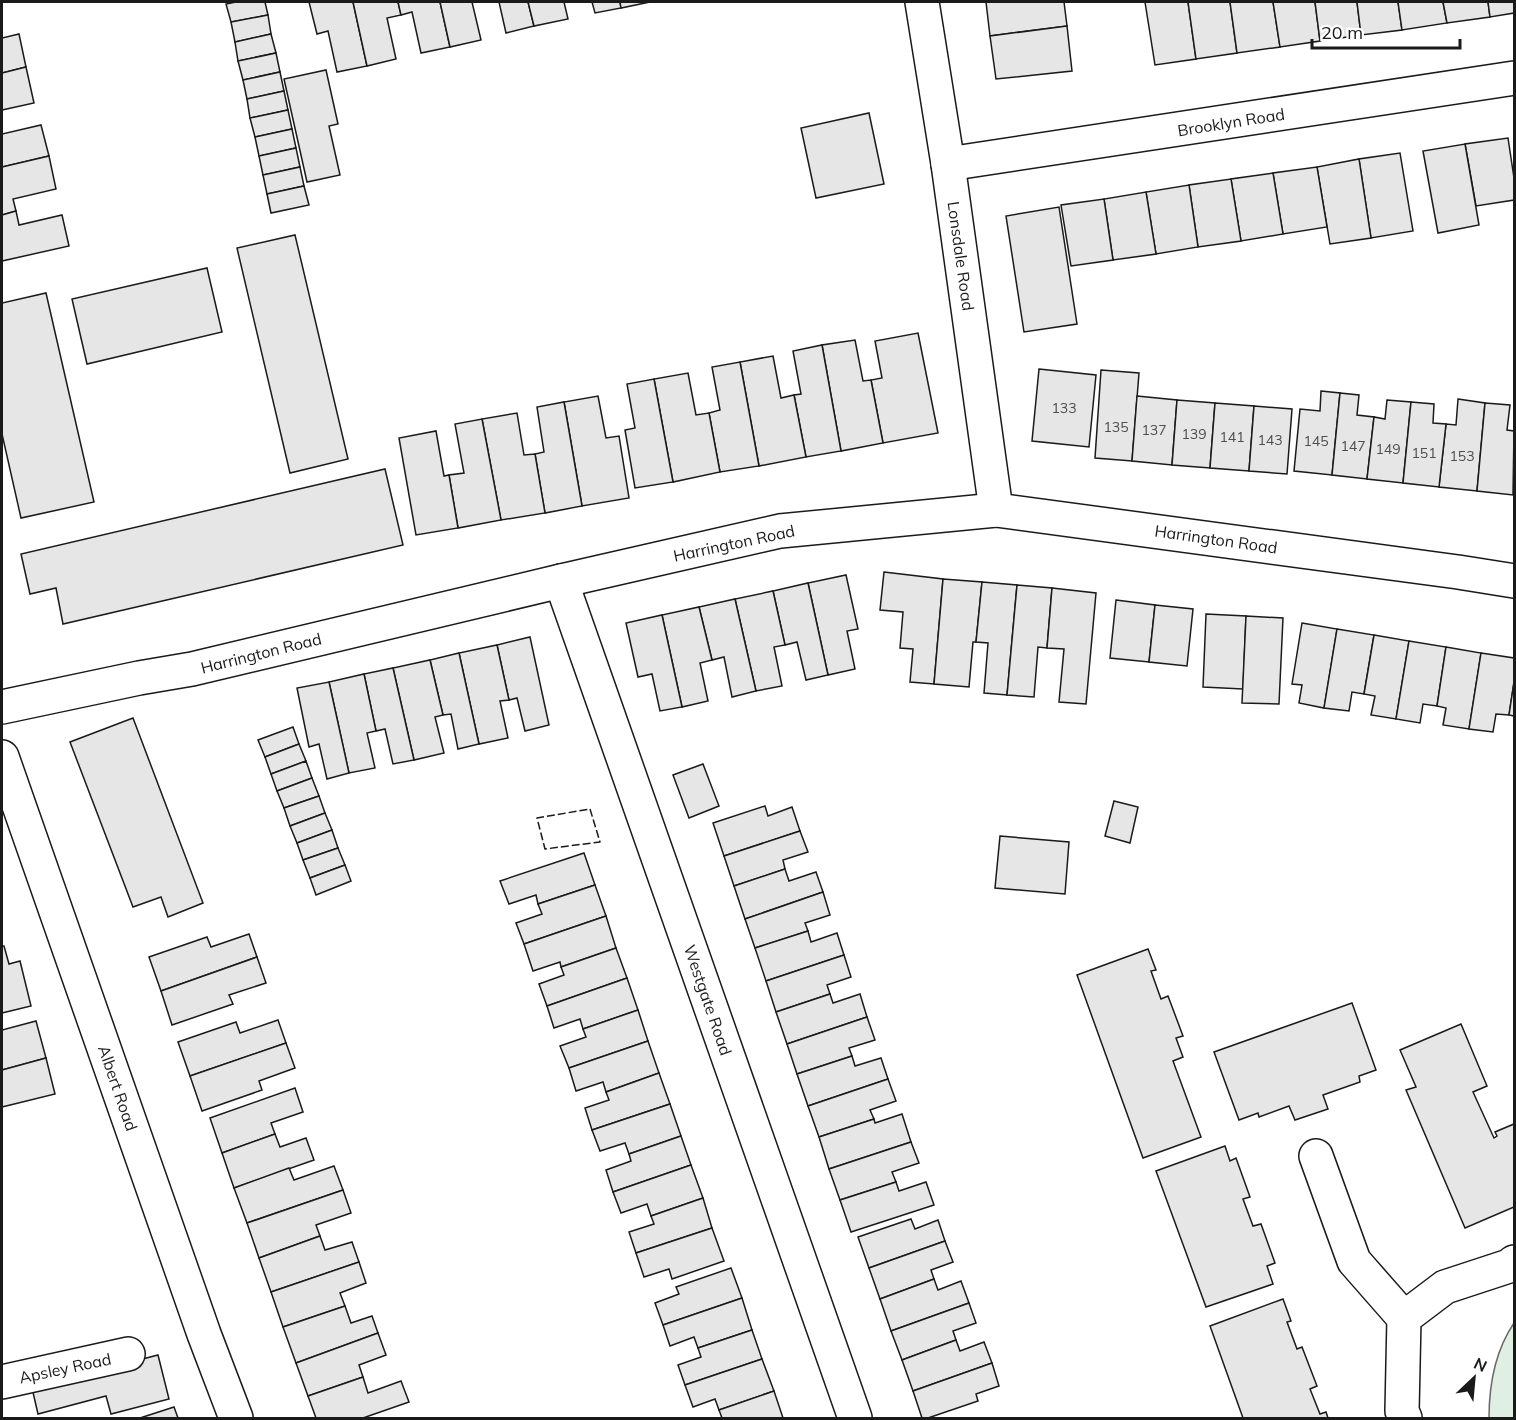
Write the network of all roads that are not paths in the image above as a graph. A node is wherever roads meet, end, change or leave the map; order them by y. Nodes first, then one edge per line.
1 (922, 2) edge
2 (1515, 78) edge
3 (948, 164) junction
4 (996, 510) junction
5 (561, 581) junction
6 (1515, 581) edge
7 (2, 707) edge
8 (2, 757) edge
9 (1316, 1156) dead end
10 (1515, 1262) edge
11 (1404, 1318) junction
12 (128, 1354) dead end
13 (2, 1382) edge
14 (236, 1419) edge
15 (855, 1419) edge
16 (1405, 1419) edge

1 - 3 street, Lonsdale Road
2 - 3 street, Brooklyn Road
3 - 4 street, Lonsdale Road
4 - 5 street, Harrington Road
4 - 6 street, Harrington Road
5 - 7 street, Harrington Road
5 - 15 street, Westgate Road
8 - 14 street, Albert Road
9 - 11 street
10 - 11 street
11 - 16 street
12 - 13 street, Apsley Road

